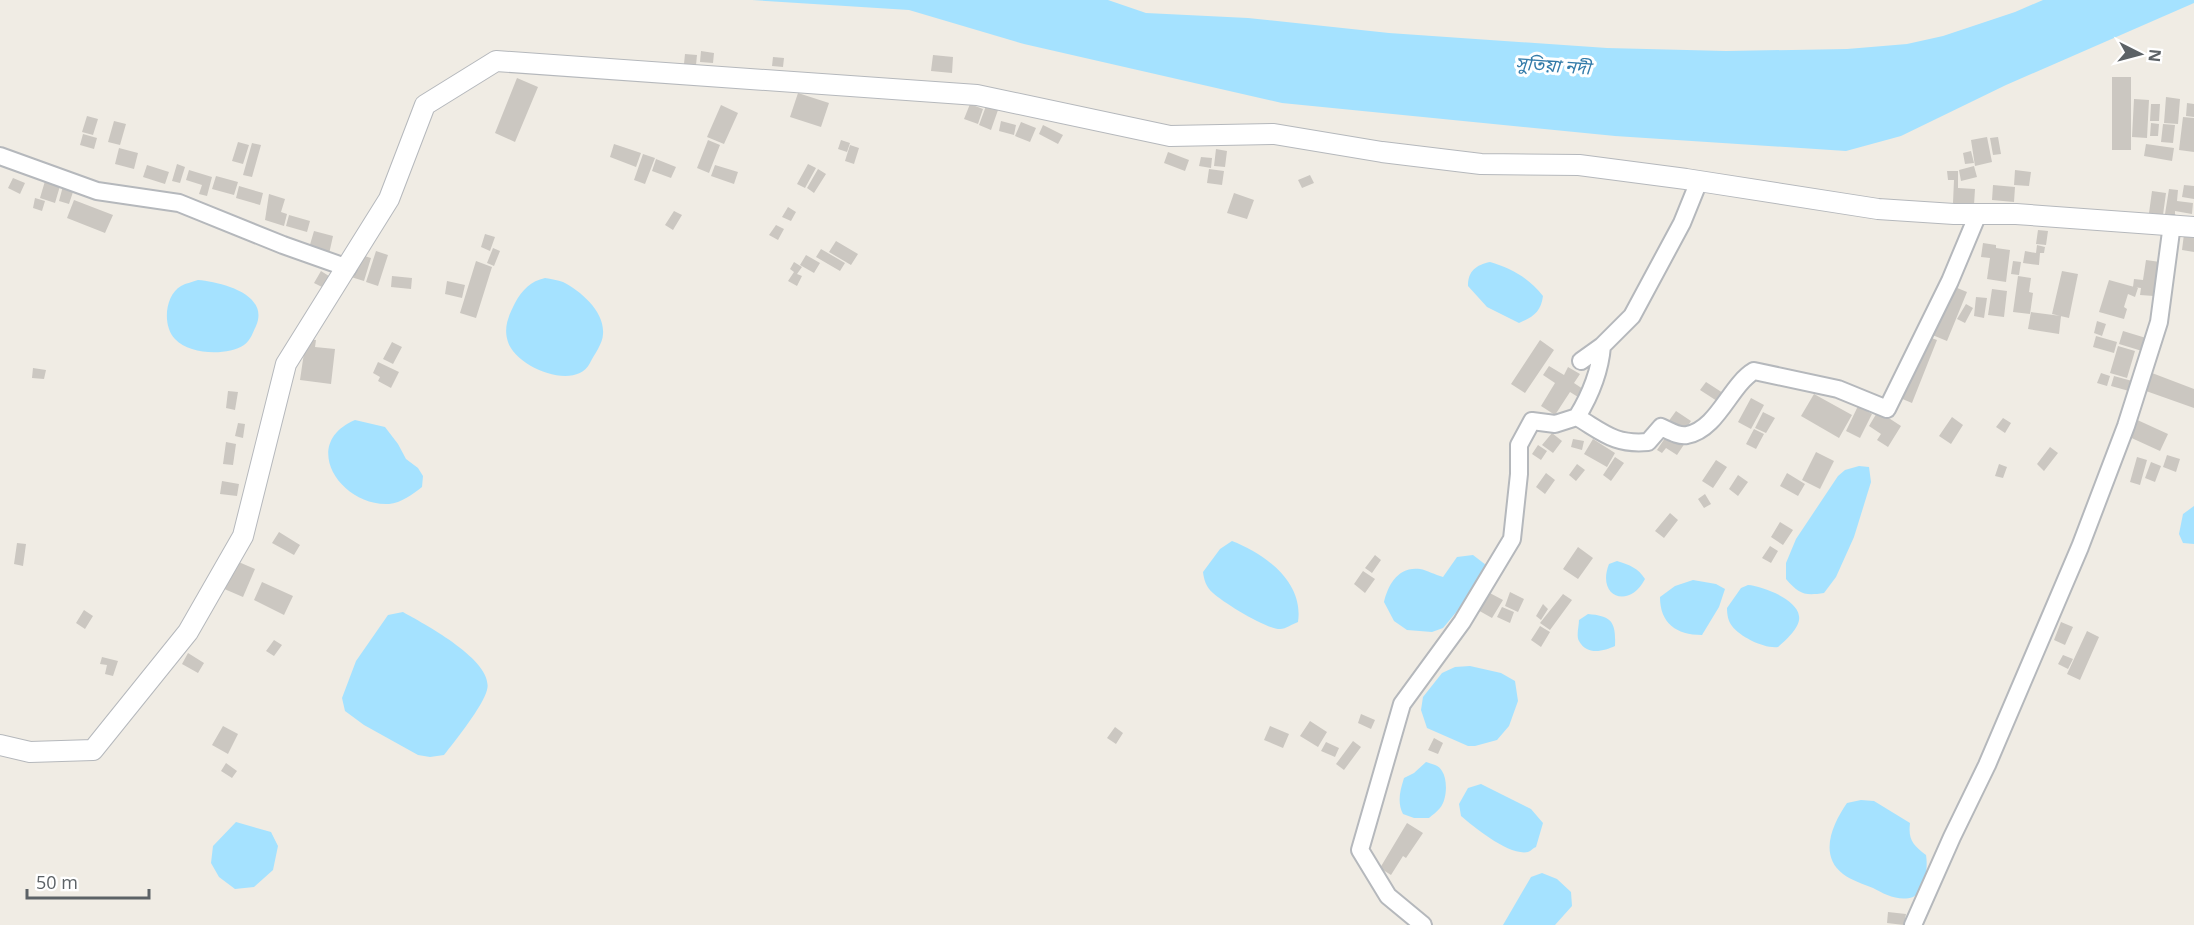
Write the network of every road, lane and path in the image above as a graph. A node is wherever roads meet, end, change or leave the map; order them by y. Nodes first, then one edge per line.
1 (0, 156) edge
2 (1699, 181) junction
3 (1978, 214) junction
4 (2172, 224) junction
5 (2194, 227) edge
6 (348, 268) junction
7 (1602, 345) junction
8 (1581, 361) dead end
9 (1577, 417) junction
10 (0, 745) edge
11 (1423, 925) edge
12 (1913, 925) edge

1 - 6 street
2 - 3 street
2 - 6 street
2 - 7 street
3 - 4 street
3 - 9 street
4 - 5 street
4 - 12 street
6 - 10 street
7 - 8 street
7 - 9 street
9 - 11 street

